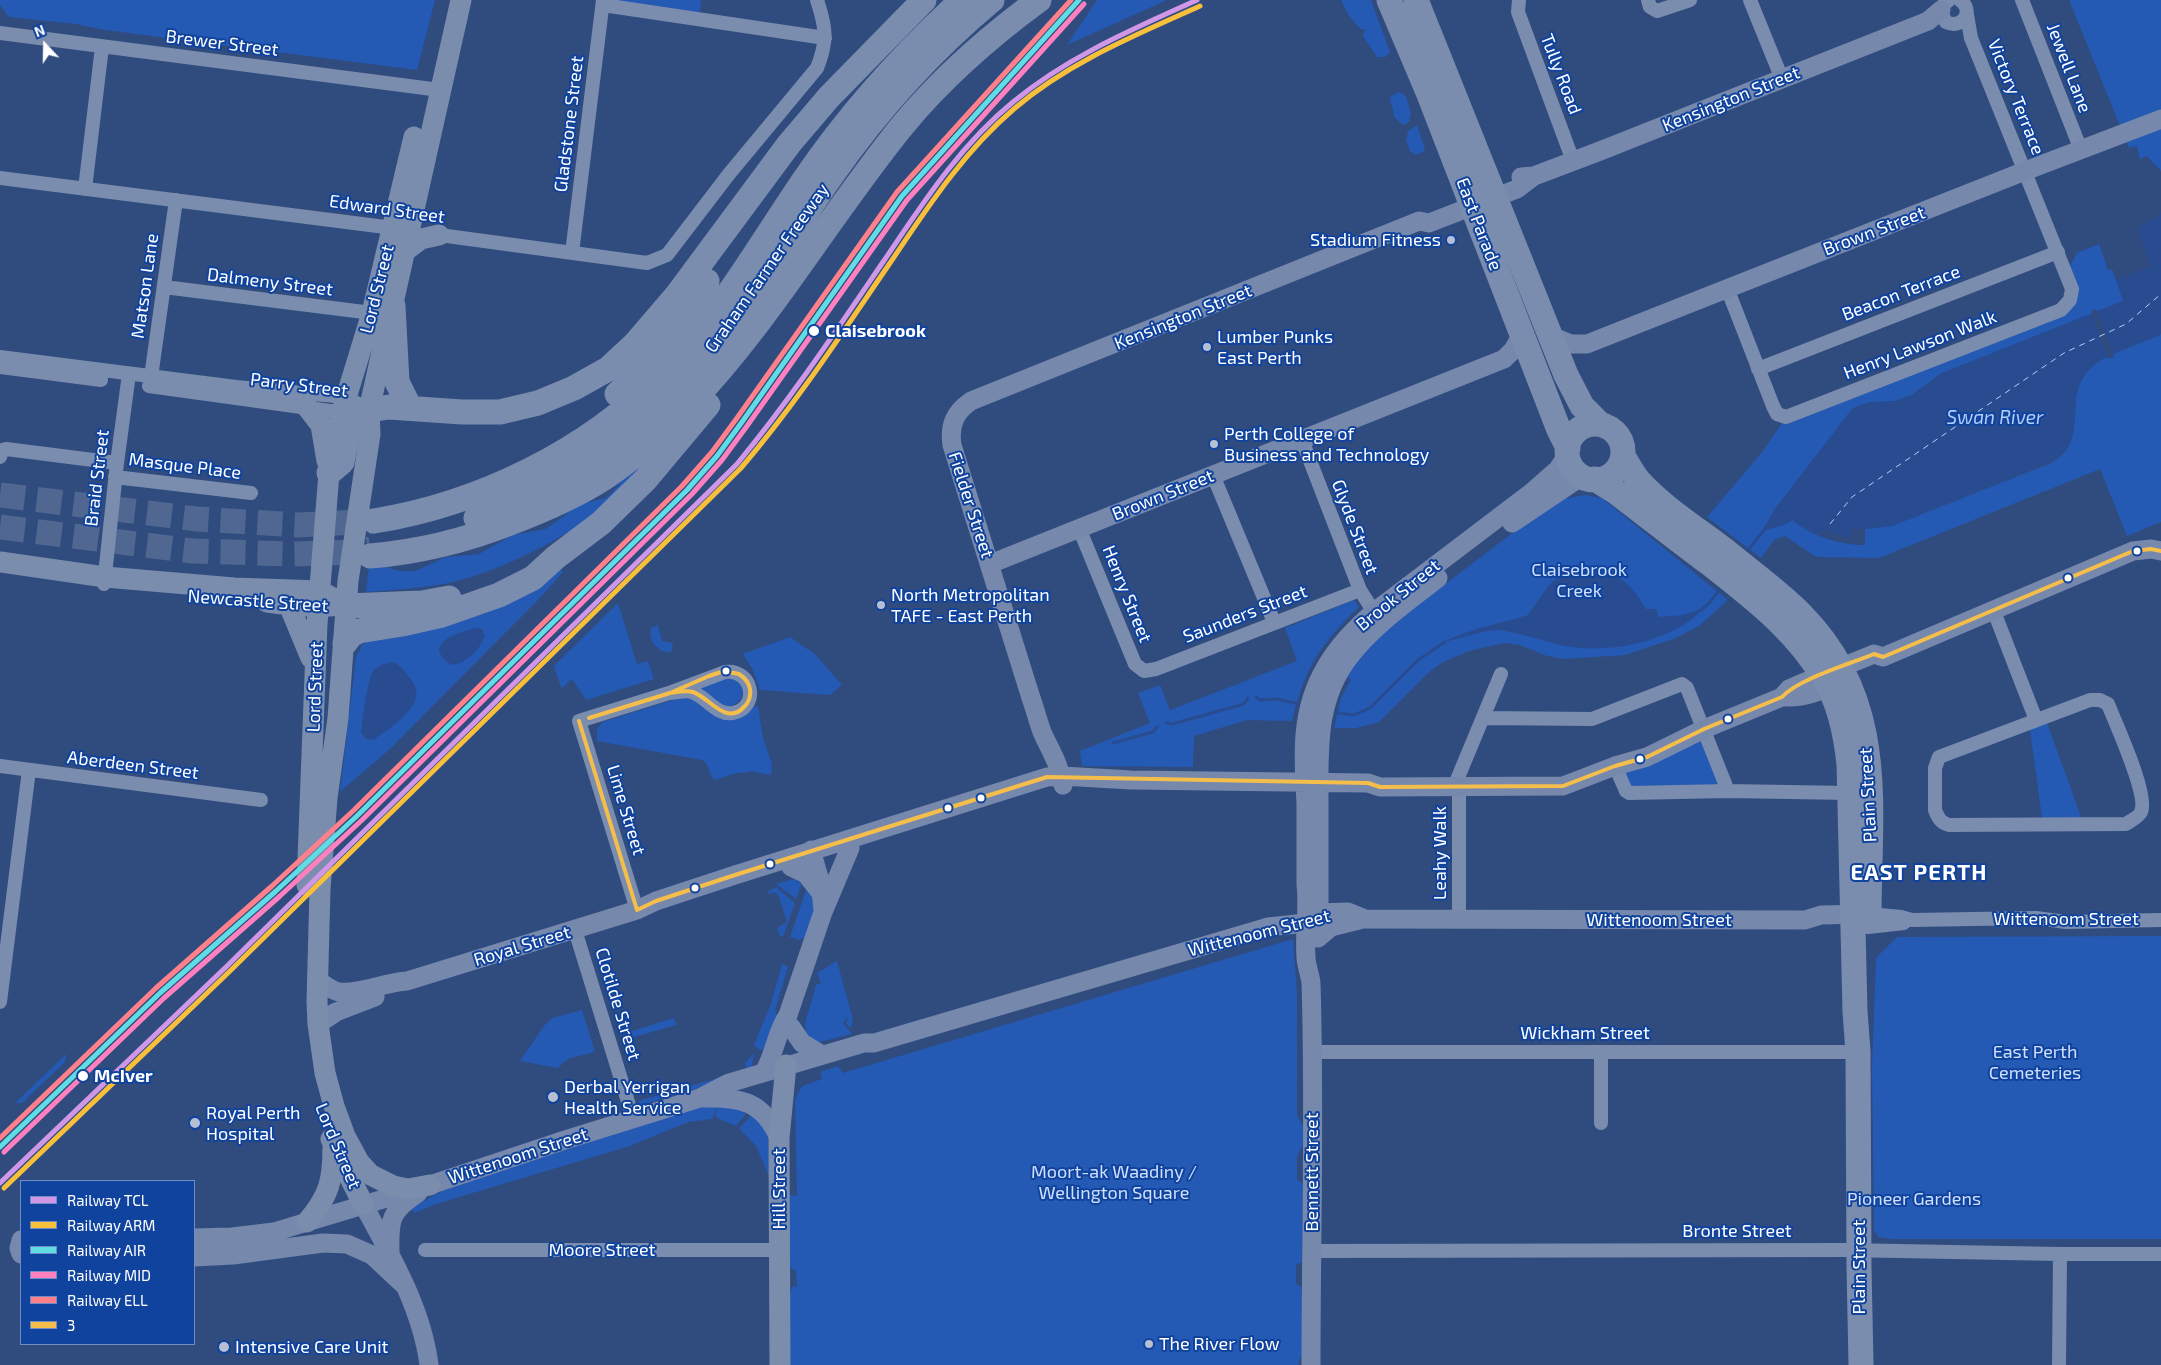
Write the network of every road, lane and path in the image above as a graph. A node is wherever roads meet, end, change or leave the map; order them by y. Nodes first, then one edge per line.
1 (450, 0) edge
2 (461, 0) edge
3 (817, 0) edge
4 (924, 0) edge
5 (962, 0) edge
6 (992, 0) edge
7 (1039, 0) edge
8 (1389, 0) edge
9 (1416, 0) edge
10 (1519, 0) edge
11 (1648, 0) edge
12 (1690, 0) edge
13 (1750, 0) edge
14 (1960, 0) edge
15 (2022, 0) edge
16 (603, 3) edge
17 (1947, 12) edge
18 (0, 33) edge
19 (825, 38) junction
20 (102, 46) junction
21 (864, 59) junction
22 (1782, 79) junction
23 (433, 89) junction
24 (2161, 119) edge
25 (2081, 150) junction
26 (1574, 161) junction
27 (2025, 170) junction
28 (0, 178) edge
29 (84, 189) junction
30 (1481, 197) junction
31 (176, 200) junction
32 (400, 229) junction
33 (439, 235) junction
34 (404, 252) junction
35 (2058, 252) junction
36 (572, 253) junction
37 (799, 268) junction
38 (164, 287) junction
39 (1727, 288) junction
40 (382, 310) junction
41 (1522, 335) junction
42 (1551, 336) junction
43 (1587, 344) junction
44 (0, 357) edge
45 (1504, 359) junction
46 (1534, 365) junction
47 (0, 367) edge
48 (1758, 369) junction
49 (1566, 375) junction
50 (151, 377) junction
51 (128, 379) junction
52 (344, 404) junction
53 (307, 407) junction
54 (410, 408) junction
55 (369, 410) junction
56 (953, 420) joint
57 (1600, 424) junction
58 (1302, 440) junction
59 (1568, 451) junction
60 (1, 453) edge
61 (1623, 456) junction
62 (116, 470) junction
63 (329, 473) junction
64 (1213, 475) junction
65 (1588, 478) junction
66 (251, 493) dead end
67 (430, 509) junction
68 (374, 522) tunnel mouth
69 (1079, 528) junction
70 (2161, 551) edge
71 (556, 557) junction
72 (0, 562) edge
73 (990, 564) junction
74 (0, 572) edge
75 (1737, 573) junction
76 (104, 582) junction
77 (1360, 590) junction
78 (319, 599) junction
79 (289, 605) junction
80 (346, 606) junction
81 (1993, 609) junction
82 (1378, 617) junction
83 (1274, 622) junction
84 (345, 643) junction
85 (315, 670) junction
86 (1144, 671) joint
87 (1501, 674) dead end
88 (1834, 677) junction
89 (669, 693) junction
90 (1483, 718) junction
91 (2036, 720) junction
92 (1704, 729) junction
93 (0, 766) edge
94 (1615, 766) junction
95 (29, 770) junction
96 (1055, 781) junction
97 (1312, 787) junction
98 (1457, 787) junction
99 (1728, 791) junction
100 (1849, 793) junction
101 (261, 800) dead end
102 (850, 848) junction
103 (818, 853) junction
104 (790, 867) junction
105 (313, 896) junction
106 (826, 900) junction
107 (637, 910) junction
108 (1311, 913) junction
109 (1365, 919) junction
110 (1459, 919) junction
111 (2161, 920) edge
112 (1861, 921) junction
113 (575, 930) junction
114 (1318, 938) junction
115 (318, 980) junction
116 (1311, 980) junction
117 (407, 981) junction
118 (0, 1002) edge
119 (790, 1021) junction
120 (318, 1024) junction
121 (874, 1044) junction
122 (1312, 1052) junction
123 (1601, 1052) junction
124 (1858, 1052) junction
125 (822, 1055) junction
126 (786, 1065) junction
127 (764, 1072) junction
128 (783, 1093) junction
129 (700, 1098) junction
130 (634, 1118) junction
131 (1601, 1123) dead end
132 (779, 1138) junction
133 (333, 1144) junction
134 (430, 1185) junction
135 (363, 1204) junction
136 (307, 1222) junction
137 (195, 1238) edge
138 (425, 1250) dead end
139 (779, 1250) junction
140 (1859, 1250) junction
141 (1312, 1251) junction
142 (2060, 1254) junction
143 (2161, 1254) edge
144 (195, 1257) edge
145 (390, 1257) junction
146 (404, 1285) junction
147 (1859, 1364) edge
148 (429, 1365) edge
149 (780, 1365) edge
150 (1311, 1365) edge
151 (2059, 1365) edge

1 - 23 main road, Lord Street
2 - 23 main road, Lord Street
3 - 19 street
4 - 21 highway
5 - 67 highway, Graham Farmer Freeway
6 - 37 highway, Graham Farmer Freeway
7 - 37 highway
8 - 30 highway, East Parade
9 - 30 highway, East Parade
10 - 26 street, Tully Road
11 - 12 street
13 - 22 street
14 - 17 street, Victory Terrace
15 - 25 street, Jewell Lane
16 - 19 street
16 - 36 street, Gladstone Street
17 - 22 street, Kensington Street
17 - 27 street, Victory Terrace
18 - 20 street, Brewer Street
19 - 36 street, Edward Street
20 - 23 street, Brewer Street
20 - 29 street
21 - 54 highway
21 - 67 highway
22 - 26 street, Kensington Street
23 - 32 main road, Lord Street
24 - 25 street, Brown Street
25 - 27 street, Brown Street
26 - 30 street, Kensington Street
27 - 35 street, Henry Lawson Walk
27 - 39 street, Brown Street
28 - 29 street, Edward Street
29 - 31 street, Edward Street
30 - 41 highway, East Parade
30 - 42 highway, East Parade
30 - 56 street, Kensington Street
31 - 32 street, Edward Street
31 - 38 street, Matson Lane
32 - 33 street, Edward Street
32 - 34 main road, Lord Street
32 - 40 main road, Lord Street
33 - 34 main road
33 - 36 street, Edward Street
34 - 40 main road, Lord Street
35 - 48 street, Beacon Terrace
35 - 48 street, Henry Lawson Walk
37 - 71 highway
38 - 40 street, Dalmeny Street
38 - 50 street, Matson Lane
39 - 43 street, Brown Street
39 - 48 street, Henry Lawson Walk
40 - 52 main road, Lord Street
40 - 54 highway
40 - 55 main road, Lord Street
41 - 45 street
41 - 46 highway, East Parade
42 - 43 street, Brown Street
42 - 49 highway, East Parade
43 - 49 street
44 - 51 street, Parry Street
45 - 46 street
45 - 58 street, Brown Street
46 - 59 highway, East Parade
47 - 51 street, Parry Street
49 - 57 highway, East Parade
50 - 51 street, Parry Street
50 - 52 street, Parry Street
51 - 53 street, Parry Street
51 - 62 street, Braid Street
52 - 53 street, Parry Street
52 - 55 street, Parry Street
52 - 63 main road, Lord Street
53 - 63 main road
54 - 55 highway
55 - 63 highway
55 - 80 main road, Lord Street
56 - 73 street, Fielder Street
57 - 59 highway
57 - 61 highway
58 - 64 street, Brown Street
58 - 77 street, Glyde Street
59 - 65 highway
59 - 82 street, Brook Street
60 - 62 street, Masque Place
61 - 65 highway
61 - 75 highway, Plain Street
62 - 66 street, Masque Place
62 - 76 street, Braid Street
63 - 78 main road, Lord Street
64 - 69 street, Brown Street
64 - 83 street
65 - 75 highway, Plain Street
65 - 82 street, Brook Street
67 - 68 highway, Graham Farmer Freeway
69 - 73 street, Brown Street
69 - 86 street, Henry Street
70 - 81 street, Royal Street
71 - 80 highway
71 - 84 highway
72 - 76 main road, Newcastle Street
73 - 96 street, Fielder Street
74 - 76 main road, Newcastle Street
75 - 88 highway, Plain Street
76 - 78 main road, Newcastle Street
76 - 79 main road, Newcastle Street
77 - 82 street, Glyde Street
77 - 83 street, Saunders Street
78 - 79 main road, Newcastle Street
78 - 80 main road, Newcastle Street
78 - 85 main road, Lord Street
79 - 85 main road
80 - 84 main road, Lord Street
81 - 88 street, Royal Street
81 - 91 street
82 - 97 street, Brook Street
83 - 86 street, Saunders Street
84 - 105 main road, Lord Street
85 - 105 main road, Lord Street
87 - 90 street
88 - 92 street, Royal Street
88 - 100 highway, Plain Street
88 - 112 highway, Plain Street
89 - 89 street
89 - 107 street, Lime Street
90 - 92 street
90 - 98 street
91 - 91 street
92 - 94 street, Royal Street
92 - 99 street
93 - 95 street, Aberdeen Street
94 - 98 street, Royal Street
94 - 99 street
95 - 101 street, Aberdeen Street
95 - 118 street
96 - 97 street, Royal Street
96 - 102 street, Royal Street
96 - 103 street, Royal Street
97 - 98 street, Royal Street
97 - 108 street, Bennett Street
98 - 110 street, Leahy Walk
99 - 100 street
100 - 112 highway, Plain Street
102 - 103 street, Royal Street
102 - 106 street, Hill Street
103 - 104 street, Royal Street
103 - 106 street
103 - 107 street, Royal Street
104 - 106 street
104 - 107 street, Royal Street
105 - 115 main road, Lord Street
105 - 133 main road, Lord Street
106 - 119 street, Hill Street
107 - 113 street, Royal Street
108 - 109 street, Wittenoom Street
108 - 114 street, Bennett Street
108 - 116 street, Bennett Street
108 - 121 street, Wittenoom Street
109 - 110 street, Wittenoom Street
109 - 114 street
110 - 112 street, Wittenoom Street
111 - 112 street, Wittenoom Street
112 - 124 highway, Plain Street
113 - 117 street, Royal Street
113 - 130 street, Clotilde Street
114 - 116 street, Bennett Street
115 - 117 street, Royal Street
115 - 120 main road, Lord Street
116 - 122 street, Bennett Street
117 - 120 street, Royal Street
119 - 125 street
119 - 126 street, Hill Street
119 - 127 street, Hill Street
120 - 134 main road, Lord Street
121 - 125 street, Wittenoom Street
121 - 128 street, Wittenoom Street
122 - 123 street, Wickham Street
122 - 141 street, Bennett Street
123 - 124 street, Wickham Street
123 - 131 street
124 - 140 highway, Plain Street
125 - 126 street, Wittenoom Street
126 - 127 street, Wittenoom Street
126 - 128 main road, Hill Street
127 - 129 street, Wittenoom Street
128 - 132 main road, Hill Street
129 - 130 street, Wittenoom Street
129 - 132 street, Wittenoom Street
130 - 134 street, Wittenoom Street
132 - 139 main road, Hill Street
133 - 135 main road, Lord Street
133 - 136 main road
134 - 135 street, Wittenoom Street
134 - 145 street
135 - 136 street
135 - 145 street, Lord Street
136 - 137 street
138 - 139 street, Moore Street
139 - 149 main road, Hill Street
140 - 141 street, Bronte Street
140 - 142 street, Bronte Street
140 - 147 highway, Plain Street
141 - 150 street, Bennett Street
142 - 143 street, Bronte Street
142 - 151 street
144 - 146 street
145 - 146 street, Lord Street
146 - 148 street, Lord Street

